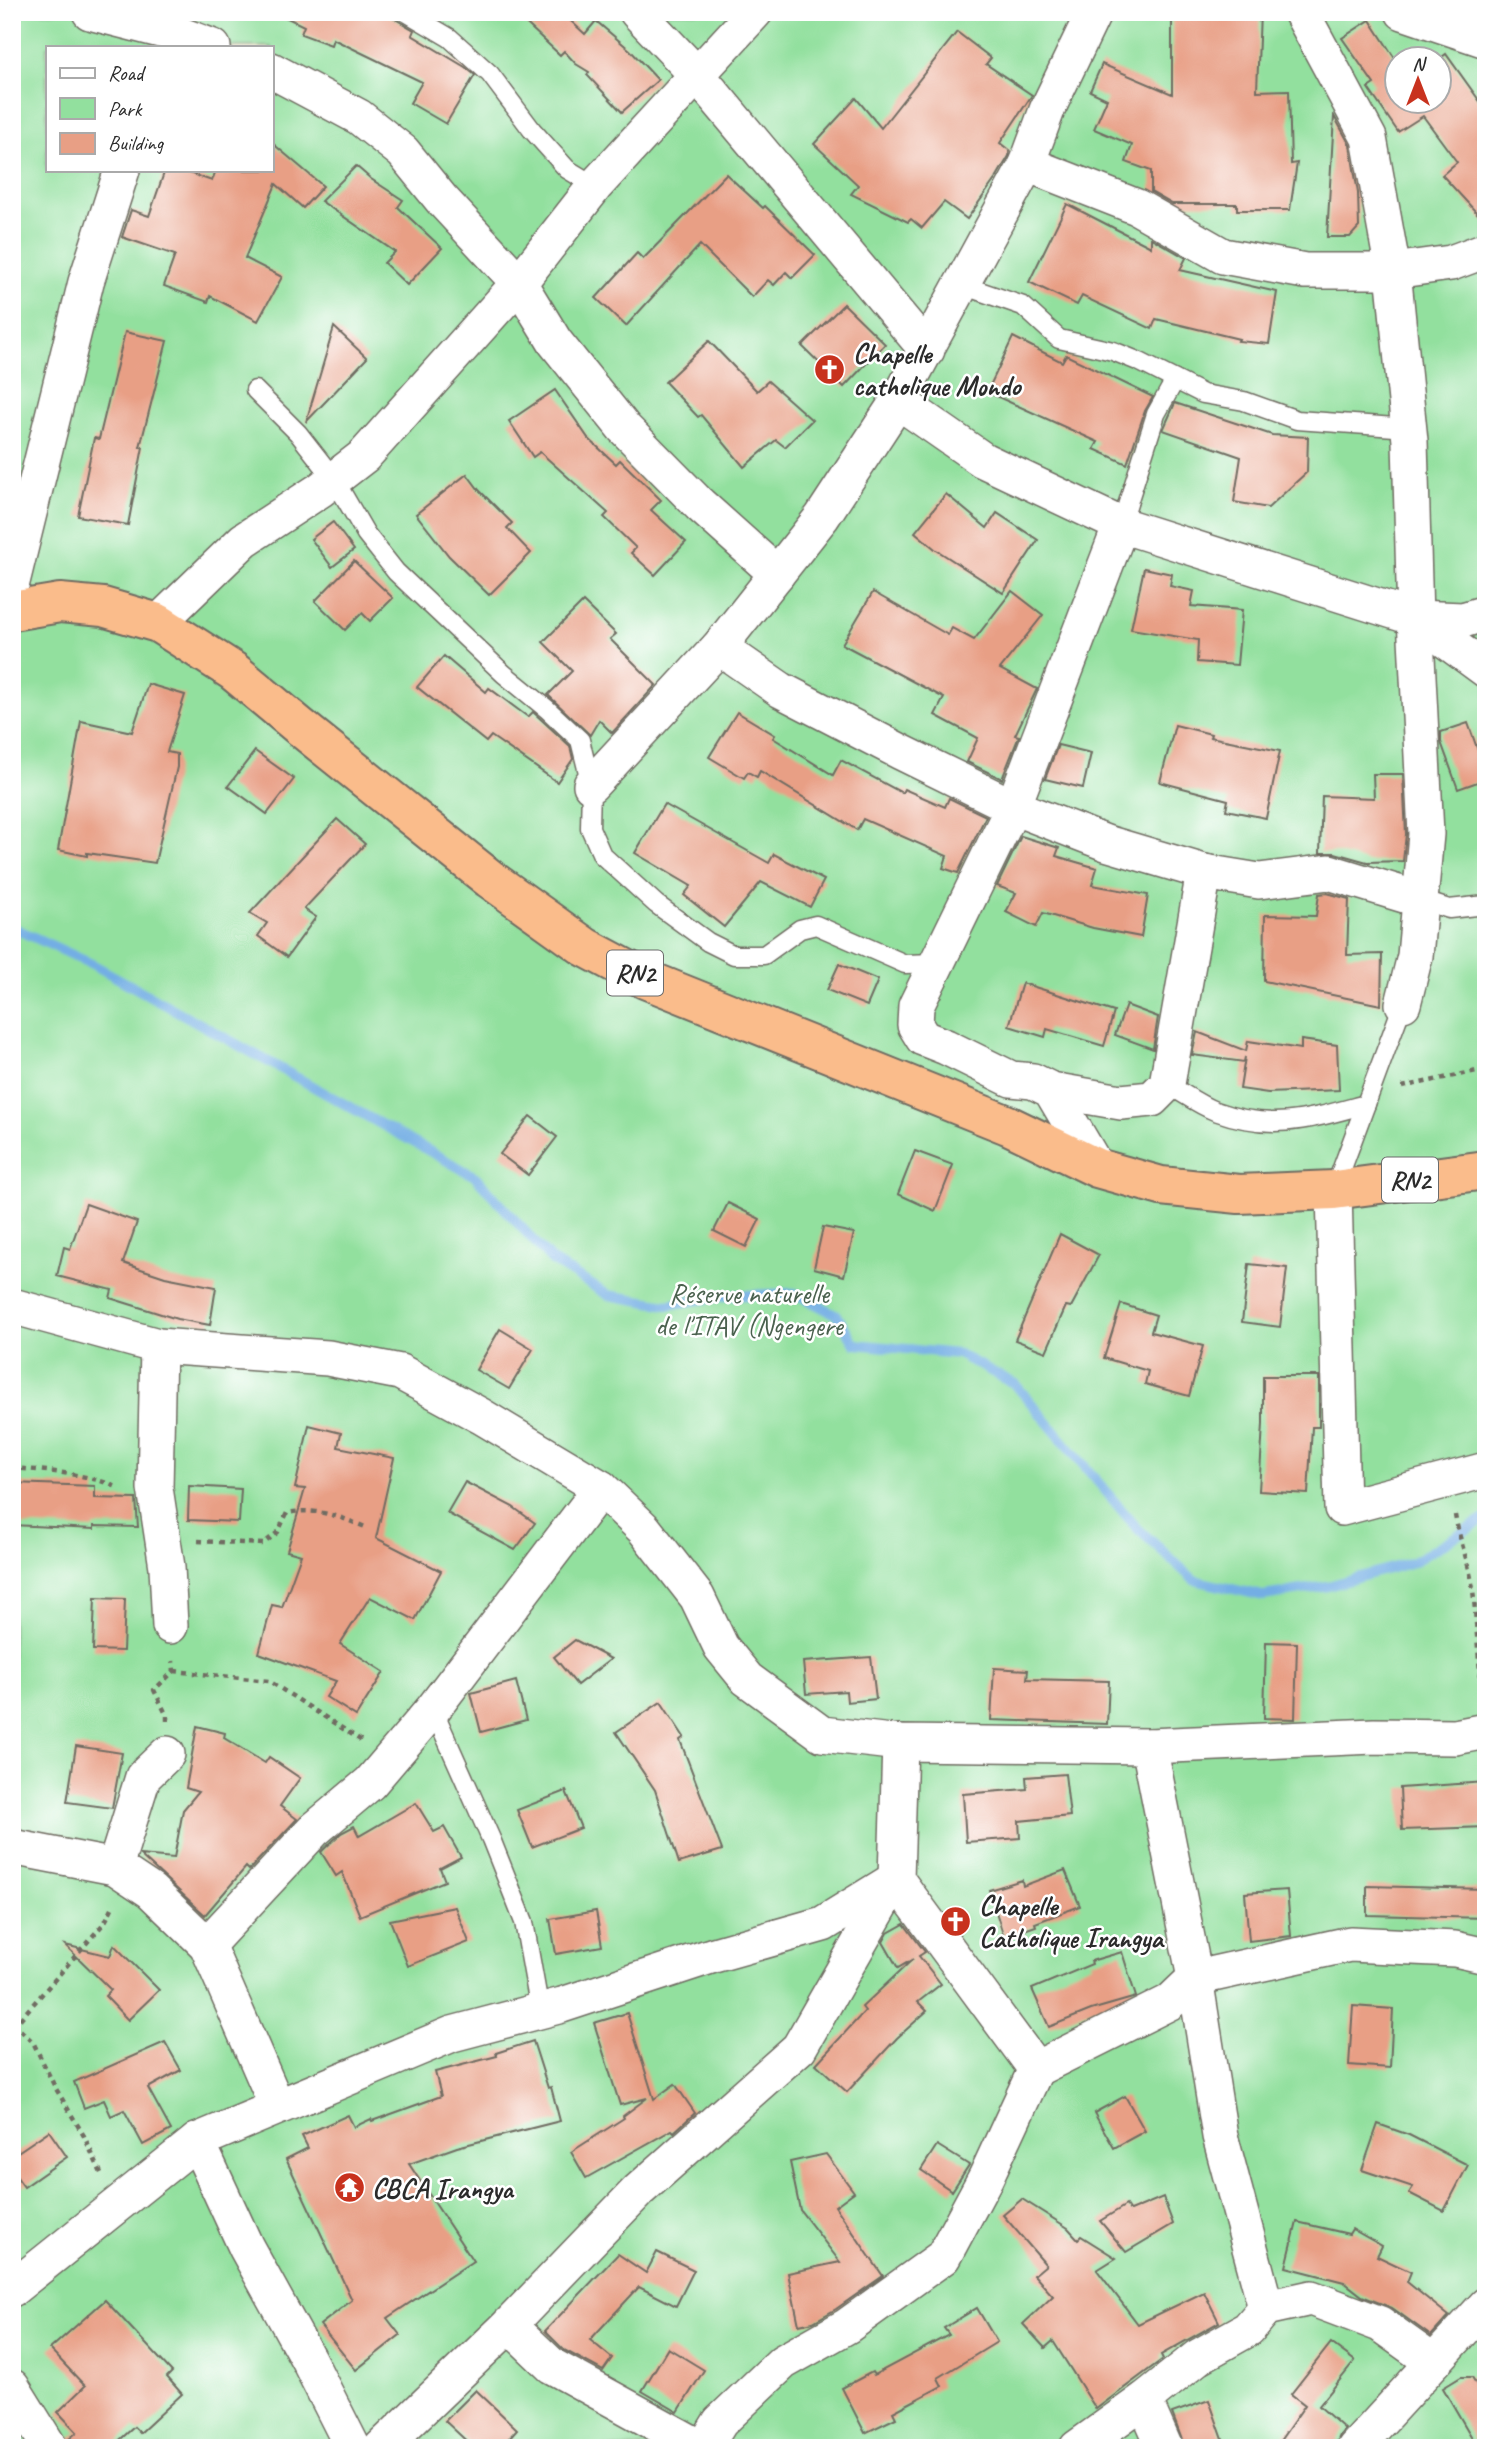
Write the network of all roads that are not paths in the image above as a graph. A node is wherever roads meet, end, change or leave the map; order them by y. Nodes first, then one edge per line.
1 (90, 12) edge
2 (406, 12) edge
3 (637, 12) edge
4 (755, 12) edge
5 (1094, 12) edge
6 (1301, 12) edge
7 (1403, 12) edge
8 (194, 36) edge
9 (1486, 40) edge
10 (273, 71) edge
11 (698, 76) junction
12 (1027, 164) junction
13 (121, 172) edge
14 (595, 186) junction
15 (1486, 250) edge
16 (1393, 271) junction
17 (519, 283) junction
18 (962, 285) junction
19 (927, 350) junction
20 (1175, 380) junction
21 (255, 390) dead end
22 (898, 401) junction
23 (1409, 428) junction
24 (334, 479) junction
25 (1121, 525) junction
26 (777, 574) junction
27 (12, 582) edge
28 (12, 611) edge
29 (1486, 613) edge
30 (1415, 618) junction
31 (158, 622) junction
32 (719, 647) junction
33 (1486, 670) edge
34 (591, 785) junction
35 (1013, 807) junction
36 (1205, 872) junction
37 (1421, 900) junction
38 (1486, 905) edge
39 (936, 963) junction
40 (1403, 1004) joint
41 (1167, 1084) junction
42 (1051, 1090) junction
43 (1366, 1104) junction
44 (1097, 1168) junction
45 (1486, 1170) edge
46 (1334, 1190) junction
47 (12, 1306) edge
48 (158, 1346) junction
49 (1486, 1470) edge
50 (601, 1488) junction
51 (170, 1626) road end
52 (433, 1709) junction
53 (1485, 1718) edge
54 (900, 1743) junction
55 (1149, 1746) junction
56 (167, 1754) road end
57 (12, 1847) edge
58 (115, 1867) junction
59 (896, 1879) junction
60 (207, 1945) junction
61 (1486, 1956) edge
62 (1195, 1978) junction
63 (540, 2011) junction
64 (1036, 2069) junction
65 (276, 2106) junction
66 (197, 2141) junction
67 (12, 2290) edge
68 (1486, 2305) edge
69 (1266, 2308) junction
70 (509, 2325) junction
71 (1433, 2362) junction
72 (1144, 2400) junction
73 (17, 2409) edge
74 (50, 2448) edge
75 (353, 2448) edge
76 (381, 2448) edge
77 (702, 2448) edge
78 (1077, 2448) edge
79 (1165, 2448) edge
80 (1355, 2448) edge

1 - 8 street
2 - 14 lane
3 - 11 street
4 - 11 street
5 - 12 street
6 - 16 street
7 - 9 street
10 - 17 street
11 - 14 street
11 - 19 street
12 - 16 street
12 - 18 street
13 - 27 street
14 - 17 street
15 - 16 street
16 - 23 street
17 - 24 street
17 - 26 street
18 - 19 street
18 - 20 lane
19 - 22 street
20 - 23 lane
20 - 25 lane
21 - 24 lane
22 - 25 street
22 - 26 street
23 - 30 street
24 - 31 street
24 - 34 lane
25 - 30 street
25 - 35 street
26 - 32 street
28 - 31 highway, RN2
29 - 30 street
30 - 33 street
30 - 37 street
31 - 44 highway, RN2
32 - 34 street
32 - 35 street
34 - 39 lane
35 - 36 street
35 - 39 street
36 - 37 street
36 - 41 street
37 - 38 lane
37 - 40 street
39 - 42 street
40 - 43 lane
41 - 42 street
41 - 43 lane
42 - 44 street
43 - 46 lane
44 - 46 highway, RN2
45 - 46 highway, RN2
46 - 49 street
47 - 48 street
48 - 50 street
48 - 51 street
50 - 52 street
50 - 54 street
52 - 60 street
52 - 63 lane
53 - 55 street
54 - 55 street
54 - 59 street
55 - 62 street
56 - 58 street
57 - 58 street
58 - 60 street
59 - 63 street
59 - 64 street
59 - 70 street
60 - 65 street
61 - 62 street
62 - 64 street
62 - 69 street
63 - 65 street
64 - 77 street
65 - 66 street
66 - 67 street
66 - 75 street
68 - 71 street
69 - 71 street
69 - 72 street
70 - 76 street
70 - 77 street
71 - 80 street
72 - 78 street
72 - 79 street
73 - 74 street

